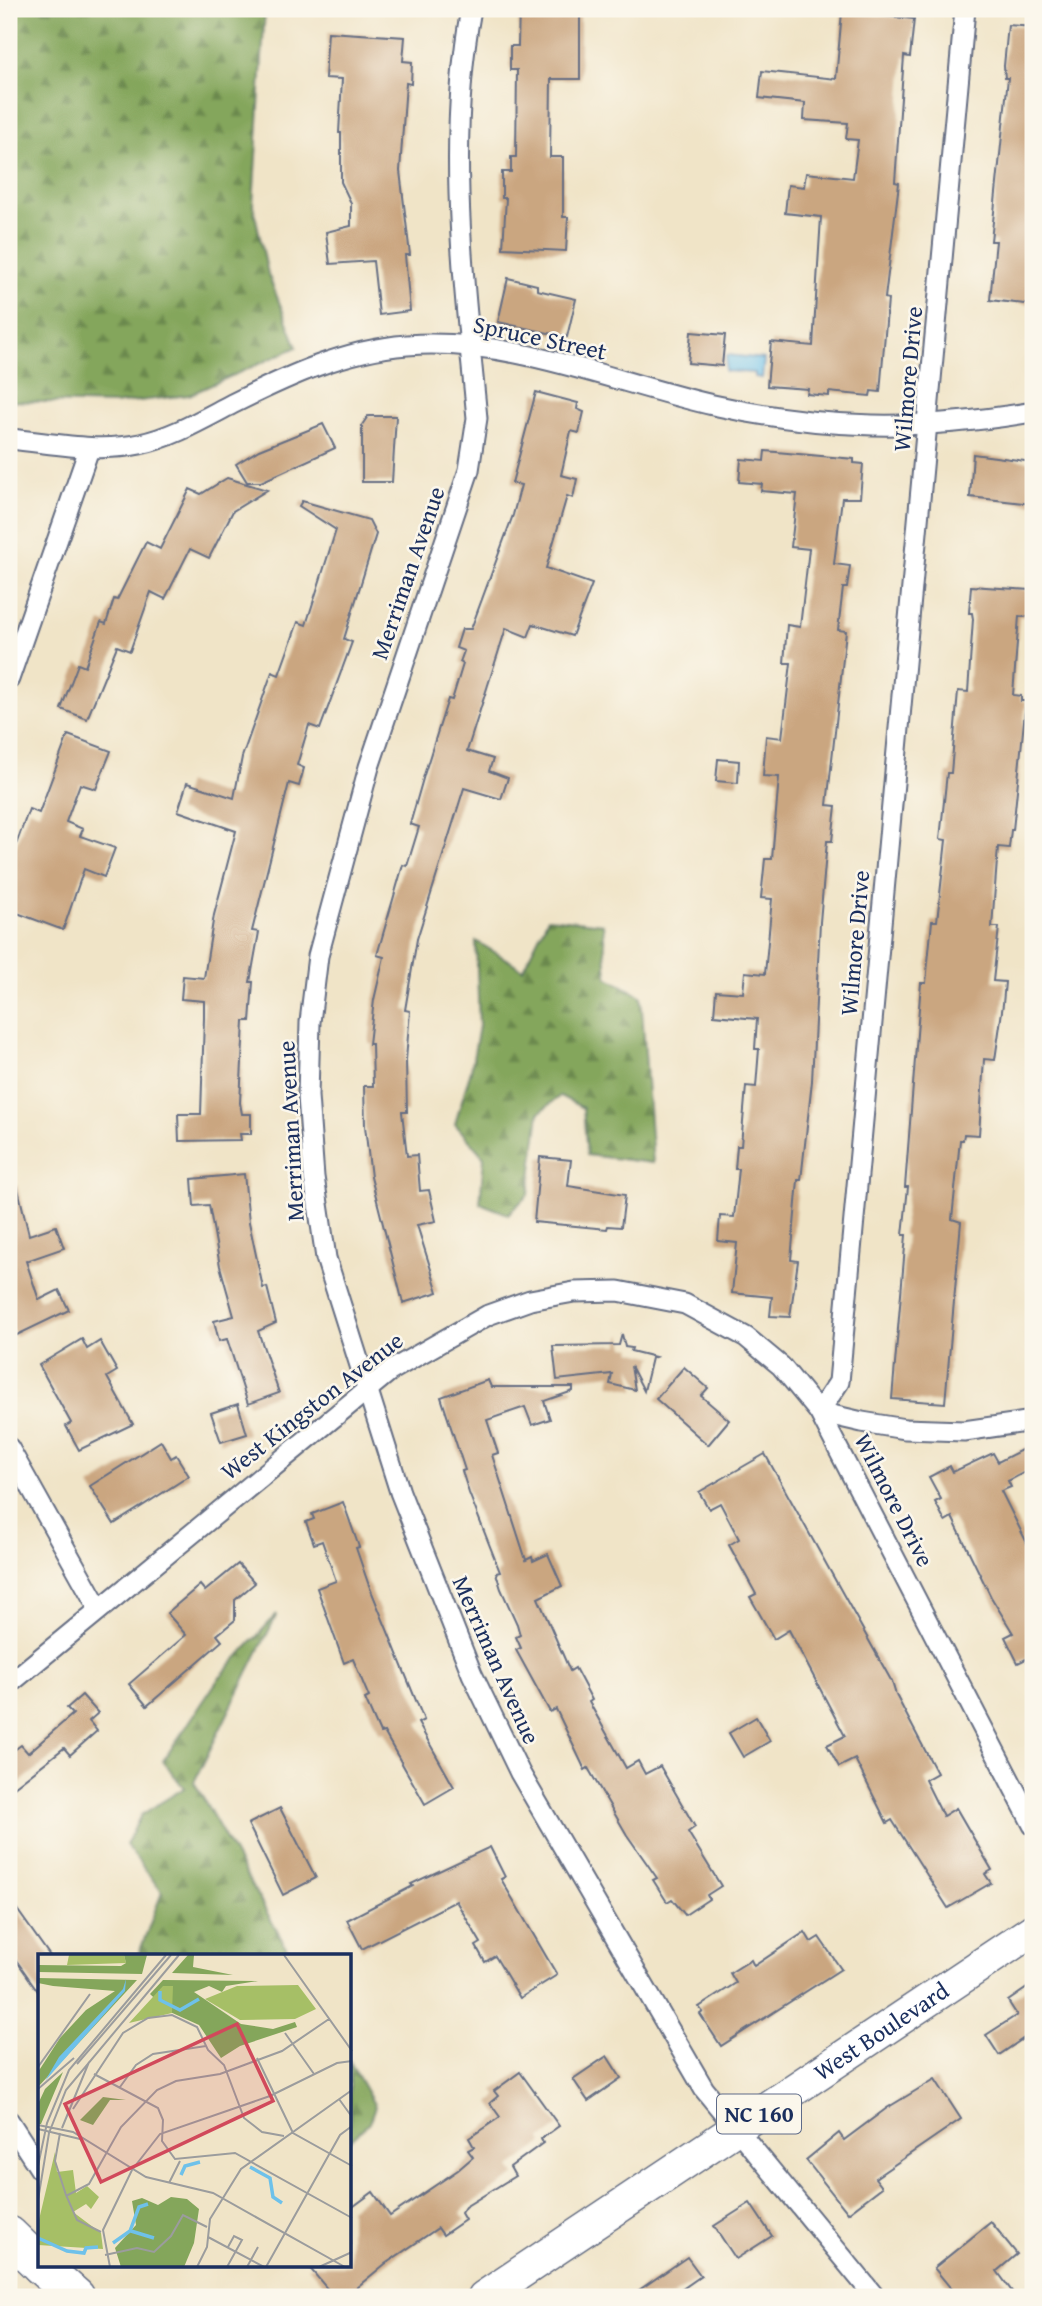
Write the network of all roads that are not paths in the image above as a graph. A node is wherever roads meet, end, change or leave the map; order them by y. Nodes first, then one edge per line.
1 (471, 9) edge
2 (965, 9) edge
3 (470, 346) junction
4 (1033, 412) edge
5 (928, 426) junction
6 (9, 439) edge
7 (89, 449) junction
8 (9, 679) edge
9 (366, 1389) junction
10 (819, 1412) junction
11 (1033, 1421) edge
12 (9, 1448) edge
13 (99, 1609) junction
14 (9, 1684) edge
15 (1033, 1825) edge
16 (1033, 1930) edge
17 (9, 2121) edge
18 (736, 2129) junction
19 (38, 2166) edge
20 (9, 2235) edge
21 (38, 2262) edge
22 (44, 2268) edge
23 (76, 2297) edge
24 (484, 2297) edge
25 (875, 2297) edge

1 - 3 street, Merriman Avenue
2 - 5 street, Wilmore Drive
3 - 5 street, Spruce Street
3 - 7 street, Spruce Street
3 - 9 street, Merriman Avenue
4 - 5 street, Spruce Street
5 - 10 street, Wilmore Drive
6 - 7 street, Spruce Street
7 - 8 street
9 - 10 street, West Kingston Avenue
9 - 13 street, West Kingston Avenue
9 - 18 street, Merriman Avenue
10 - 11 street
10 - 15 street, Wilmore Drive
12 - 13 street
13 - 14 street, West Kingston Avenue
16 - 18 main road, West Boulevard / NC 160
17 - 19 street
18 - 24 main road, West Boulevard / NC 160
18 - 25 street, Merriman Avenue
20 - 21 highway
22 - 23 highway

